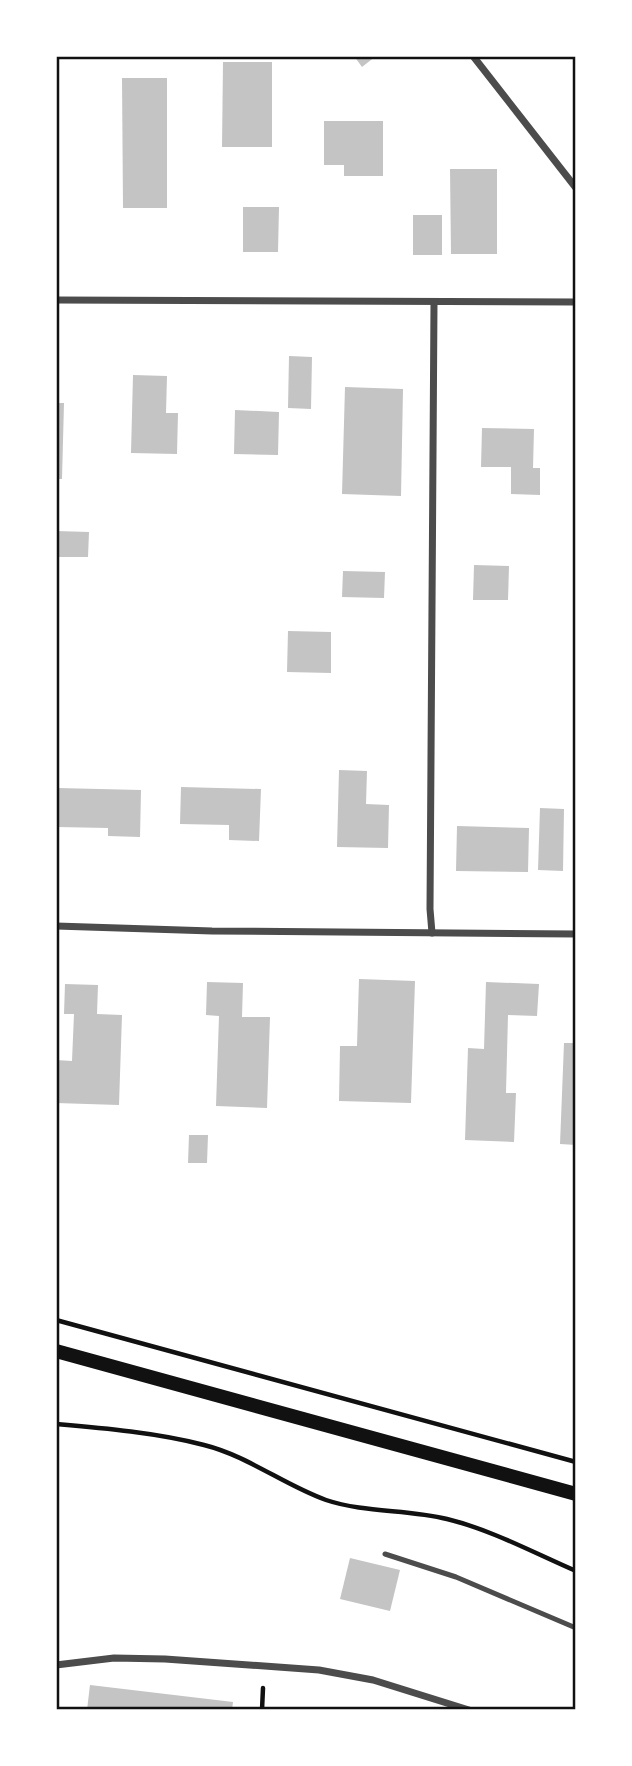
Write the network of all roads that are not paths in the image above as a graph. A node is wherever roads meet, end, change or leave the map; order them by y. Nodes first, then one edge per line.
1 (473, 56) edge
2 (576, 188) edge
3 (56, 300) edge
4 (576, 302) edge
5 (434, 303) junction
6 (56, 926) edge
7 (432, 933) junction
8 (576, 934) edge
9 (56, 1352) edge
10 (576, 1494) edge
11 (385, 1553) dead end
12 (576, 1628) edge
13 (56, 1665) edge
14 (469, 1710) edge

1 - 2 street
3 - 5 street
4 - 5 street
5 - 7 street
6 - 7 street
7 - 8 street
9 - 10 main road
11 - 12 lane
13 - 14 street

